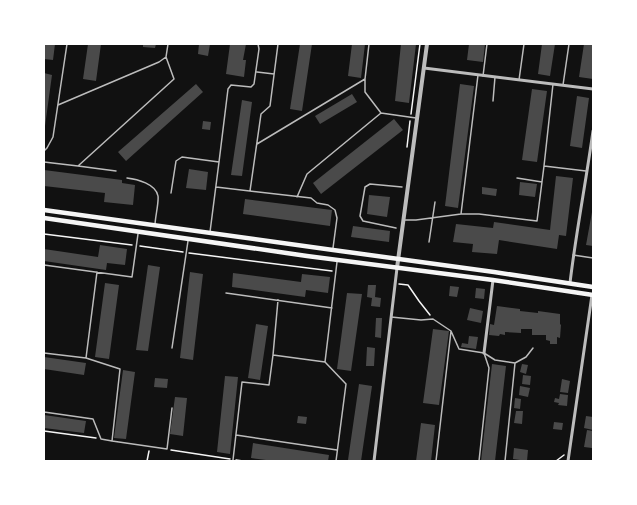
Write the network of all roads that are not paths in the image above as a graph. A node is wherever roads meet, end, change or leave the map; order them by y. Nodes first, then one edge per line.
1 (67, 44) edge
2 (168, 44) edge
3 (258, 44) edge
4 (278, 44) edge
5 (369, 44) edge
6 (427, 44) edge
7 (487, 44) edge
8 (524, 44) edge
9 (569, 44) edge
10 (166, 57) junction
11 (424, 68) junction
12 (257, 72) junction
13 (274, 74) junction
14 (478, 75) junction
15 (483, 76) junction
16 (495, 77) junction
17 (364, 79) junction
18 (519, 80) junction
19 (553, 84) junction
20 (563, 85) junction
21 (593, 89) edge
22 (493, 101) dead end
23 (58, 105) junction
24 (382, 113) junction
25 (417, 118) junction
26 (593, 131) edge
27 (257, 144) junction
28 (44, 151) edge
29 (44, 162) edge
30 (219, 162) junction
31 (78, 166) junction
32 (544, 166) junction
33 (116, 171) dead end
34 (588, 172) junction
35 (127, 178) dead end
36 (517, 178) dead end
37 (542, 182) junction
38 (216, 187) junction
39 (402, 188) dead end
40 (250, 191) junction
41 (171, 193) dead end
42 (297, 197) junction
43 (435, 202) dead end
44 (44, 210) edge
45 (461, 214) junction
46 (44, 218) edge
47 (433, 218) junction
48 (404, 220) junction
49 (155, 225) junction
50 (396, 228) dead end
51 (138, 232) junction
52 (210, 232) junction
53 (188, 239) junction
54 (429, 242) dead end
55 (333, 250) junction
56 (574, 255) junction
57 (593, 258) edge
58 (398, 259) junction
59 (338, 260) junction
60 (44, 265) edge
61 (397, 268) junction
62 (97, 272) junction
63 (493, 280) junction
64 (570, 283) junction
65 (593, 287) edge
66 (226, 293) dead end
67 (593, 294) edge
68 (278, 300) junction
69 (332, 308) junction
70 (391, 317) junction
71 (451, 331) junction
72 (172, 348) dead end
73 (533, 348) dead end
74 (44, 353) edge
75 (484, 353) junction
76 (273, 355) junction
77 (86, 358) junction
78 (324, 362) junction
79 (515, 363) junction
80 (172, 408) dead end
81 (44, 412) edge
82 (236, 435) junction
83 (112, 441) junction
84 (337, 450) junction
85 (233, 460) road end
86 (336, 461) edge
87 (374, 461) edge
88 (436, 461) edge
89 (479, 461) edge
90 (505, 461) edge
91 (568, 461) edge

1 - 23 lane
2 - 10 lane
3 - 12 lane
4 - 13 lane
5 - 17 lane
6 - 11 street
7 - 15 lane
8 - 18 lane
9 - 20 lane
10 - 23 lane
10 - 31 lane
11 - 14 street
11 - 25 street
12 - 13 lane
12 - 30 lane
13 - 27 lane
14 - 15 street
14 - 45 lane
15 - 16 street
16 - 18 street
16 - 22 lane
17 - 24 lane
17 - 27 lane
18 - 19 street
19 - 20 street
19 - 32 lane
20 - 21 street
23 - 28 lane
24 - 25 lane
24 - 42 lane
25 - 48 street
26 - 34 street
27 - 40 lane
29 - 31 lane
30 - 38 lane
30 - 41 lane
31 - 33 lane
32 - 34 lane
32 - 37 lane
34 - 56 street
35 - 49 lane
36 - 37 lane
37 - 45 lane
38 - 40 lane
38 - 52 lane
39 - 50 lane
40 - 42 lane
42 - 55 lane
43 - 47 lane
44 - 49 main road
45 - 47 lane
46 - 51 main road
47 - 48 lane
47 - 54 lane
48 - 58 street
49 - 52 main road
51 - 53 main road
51 - 62 lane
52 - 55 main road
53 - 59 main road
53 - 72 lane
55 - 58 main road
56 - 57 lane
56 - 64 street
58 - 61 street
58 - 64 main road
59 - 61 main road
59 - 69 lane
60 - 62 lane
61 - 63 main road
61 - 70 street
62 - 77 lane
63 - 67 main road
63 - 75 street
64 - 65 main road
66 - 68 lane
67 - 91 street
68 - 69 lane
68 - 76 lane
69 - 78 lane
70 - 71 lane
70 - 87 street
71 - 75 lane
71 - 88 lane
73 - 79 lane
74 - 77 lane
75 - 79 lane
75 - 89 lane
76 - 78 lane
76 - 82 lane
77 - 83 lane
78 - 84 lane
79 - 90 lane
80 - 83 lane
81 - 83 lane
82 - 84 lane
82 - 85 lane
84 - 86 lane

